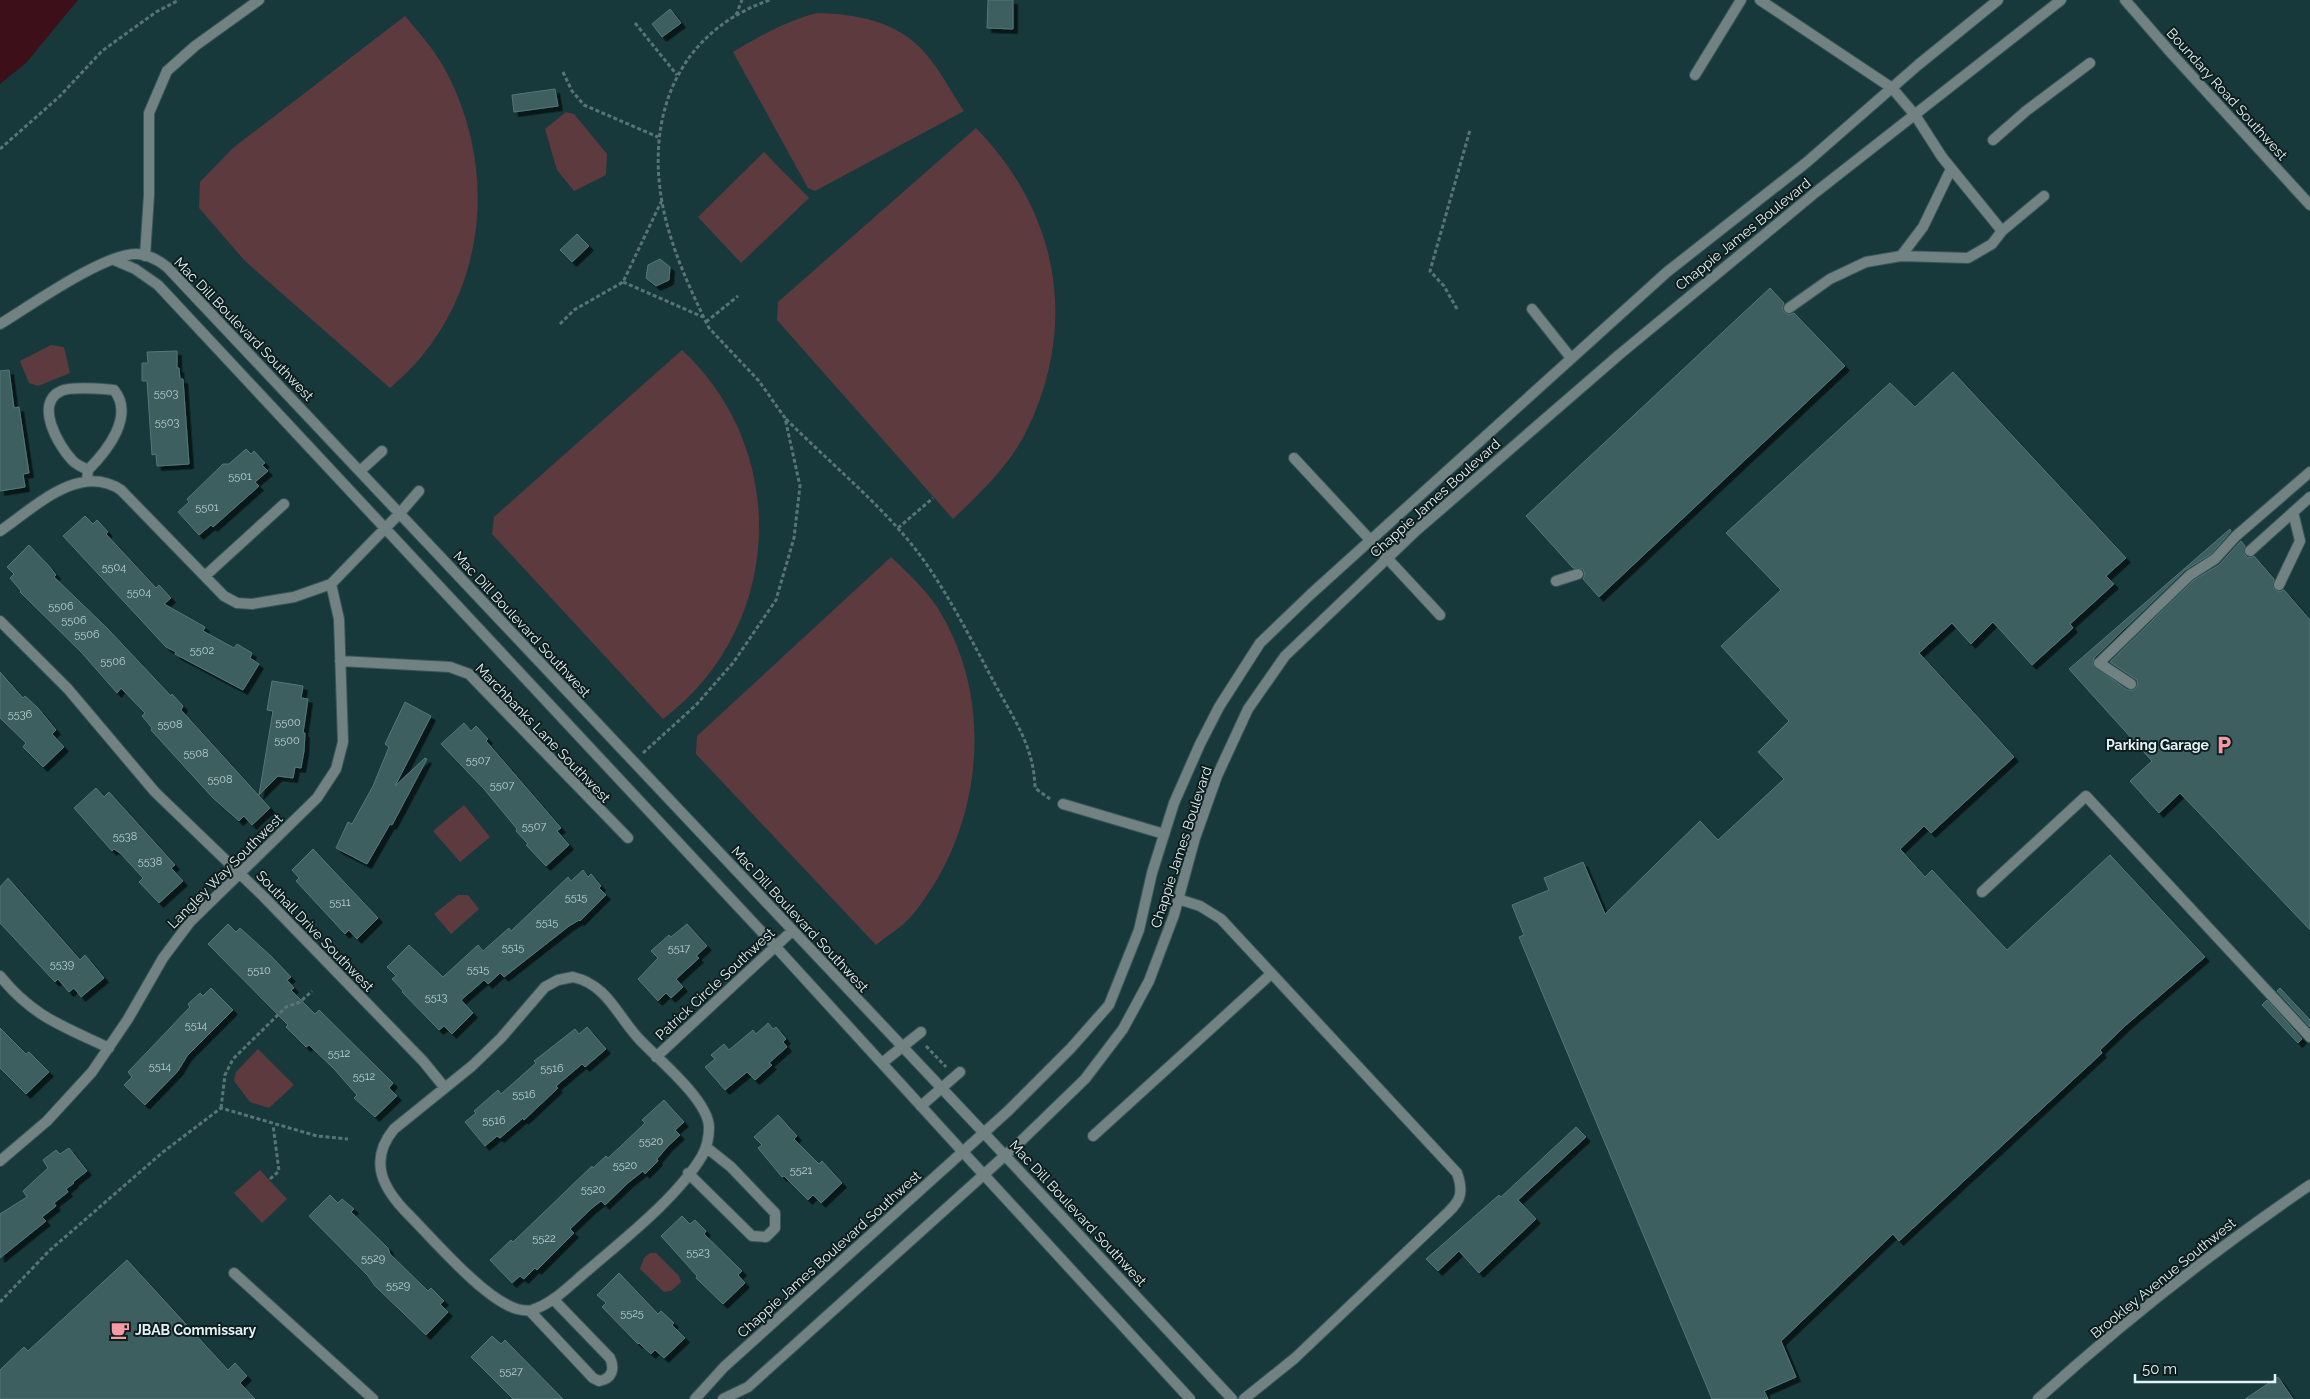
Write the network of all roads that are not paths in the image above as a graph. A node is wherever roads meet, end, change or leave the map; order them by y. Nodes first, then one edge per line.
1 (259, 0) edge
2 (1741, 0) edge
3 (1760, 0) edge
4 (1998, 0) edge
5 (2061, 0) edge
6 (2125, 0) edge
7 (2090, 63) dead end
8 (1695, 75) dead end
9 (1892, 88) junction
10 (1915, 115) junction
11 (1993, 140) dead end
12 (1951, 169) junction
13 (2044, 196) dead end
14 (2310, 205) edge
15 (2002, 231) junction
16 (145, 256) junction
17 (1901, 256) junction
18 (114, 260) junction
19 (1789, 308) dead end
20 (1532, 309) dead end
21 (0, 324) edge
22 (1571, 358) junction
23 (382, 451) dead end
24 (1294, 458) dead end
25 (360, 471) junction
26 (88, 475) junction
27 (2308, 478) edge
28 (419, 491) dead end
29 (2310, 497) edge
30 (284, 504) dead end
31 (2293, 512) junction
32 (400, 513) junction
33 (384, 528) junction
34 (0, 531) edge
35 (1371, 540) junction
36 (2250, 551) dead end
37 (1388, 558) junction
38 (1578, 574) dead end
39 (204, 576) junction
40 (1556, 581) dead end
41 (331, 584) junction
42 (2279, 585) dead end
43 (1440, 615) dead end
44 (0, 621) edge
45 (340, 661) junction
46 (2131, 684) dead end
47 (1063, 804) road end
48 (1164, 834) junction
49 (628, 838) dead end
50 (239, 874) junction
51 (1982, 892) dead end
52 (1178, 900) junction
53 (792, 930) junction
54 (774, 945) junction
55 (1271, 974) junction
56 (0, 976) edge
57 (921, 1032) dead end
58 (2310, 1037) edge
59 (902, 1047) junction
60 (109, 1048) junction
61 (656, 1057) junction
62 (882, 1063) junction
63 (960, 1072) dead end
64 (445, 1088) junction
65 (942, 1090) junction
66 (921, 1106) junction
67 (983, 1132) junction
68 (1093, 1136) dead end
69 (706, 1147) junction
70 (962, 1151) junction
71 (1005, 1155) junction
72 (0, 1161) edge
73 (688, 1172) junction
74 (984, 1175) junction
75 (2310, 1185) edge
76 (234, 1272) dead end
77 (553, 1299) junction
78 (530, 1310) junction
79 (372, 1399) edge
80 (696, 1399) edge
81 (724, 1399) edge
82 (1190, 1399) edge
83 (1232, 1399) edge
84 (1244, 1399) edge
85 (2038, 1399) edge

1 - 16 street
2 - 8 street
3 - 9 street
4 - 9 street, Chappie James Boulevard
5 - 10 street, Chappie James Boulevard
6 - 14 street, Boundary Road Southwest
7 - 11 street
9 - 10 street
9 - 22 street, Chappie James Boulevard
10 - 12 street
10 - 37 street, Chappie James Boulevard
12 - 15 street
12 - 17 street
13 - 15 street
15 - 17 street
16 - 18 street
16 - 25 street, Mac Dill Boulevard Southwest
17 - 19 street
18 - 21 street
18 - 33 street
20 - 22 street
22 - 35 street, Chappie James Boulevard
23 - 25 street
24 - 35 street
25 - 32 street, Mac Dill Boulevard Southwest
26 - 26 street
26 - 34 street
26 - 39 street
27 - 46 street
28 - 32 street
29 - 31 street
30 - 39 street
31 - 36 street
31 - 42 street
32 - 33 street
32 - 53 street, Mac Dill Boulevard Southwest
33 - 41 street
33 - 54 street
35 - 37 street
35 - 48 street, Chappie James Boulevard
37 - 43 street
37 - 52 street, Chappie James Boulevard
38 - 40 street
39 - 41 street
41 - 45 street, Langley Way Southwest
44 - 50 street, Southall Drive Southwest
45 - 49 street, Marchbanks Lane Southwest
45 - 50 street, Langley Way Southwest
47 - 48 street
48 - 67 street, Chappie James Boulevard
50 - 60 street, Langley Way Southwest
50 - 64 street, Southall Drive Southwest
51 - 58 street
52 - 55 street
52 - 71 street, Chappie James Boulevard
53 - 54 street, Patrick Circle Southwest
53 - 59 street, Mac Dill Boulevard Southwest
54 - 61 street, Patrick Circle Southwest
54 - 62 street
55 - 68 street
55 - 84 street
56 - 60 street
57 - 59 street
59 - 62 street
59 - 65 street, Mac Dill Boulevard Southwest
60 - 72 street, Langley Way Southwest
61 - 64 street, Patrick Circle Southwest
61 - 69 street, Patrick Circle Southwest
62 - 66 street
63 - 65 street
64 - 78 street, Patrick Circle Southwest
65 - 66 street
65 - 67 street, Mac Dill Boulevard Southwest
66 - 70 street
67 - 70 street, Chappie James Boulevard Southwest
67 - 71 street, Mac Dill Boulevard Southwest
69 - 73 street
69 - 73 street
70 - 74 street
70 - 80 street, Chappie James Boulevard Southwest
71 - 74 street
71 - 83 street, Mac Dill Boulevard Southwest
73 - 77 street
74 - 81 street
74 - 82 street
75 - 85 street, Brookley Avenue Southwest
76 - 79 street
77 - 78 street
77 - 78 street

